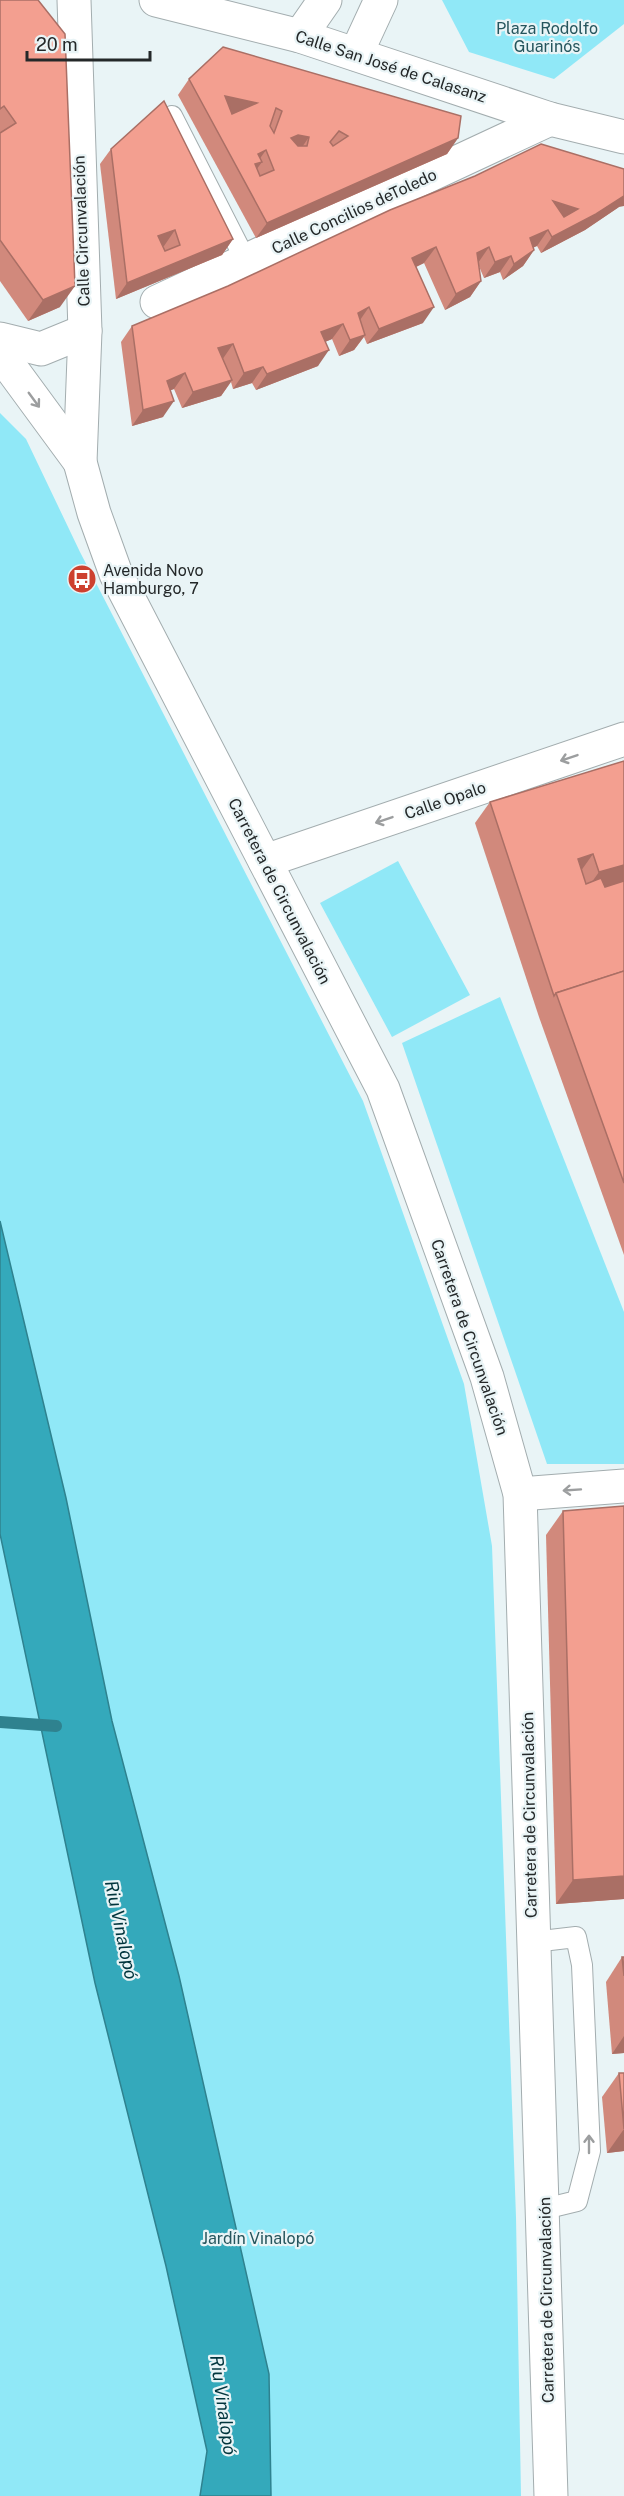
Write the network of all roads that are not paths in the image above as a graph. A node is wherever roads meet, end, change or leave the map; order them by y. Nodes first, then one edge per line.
1 (74, 0) edge
2 (156, 0) edge
3 (325, 0) edge
4 (381, 0) edge
5 (300, 36) junction
6 (356, 54) junction
7 (172, 116) edge
8 (550, 119) junction
9 (624, 137) edge
10 (246, 261) junction
11 (157, 302) dead end
12 (85, 331) junction
13 (0, 339) edge
14 (0, 353) edge
15 (80, 462) junction
16 (624, 739) edge
17 (265, 861) junction
18 (624, 1486) edge
19 (520, 1494) junction
20 (532, 1942) junction
21 (544, 2209) junction
22 (551, 2496) edge

1 - 12 street, Calle Circunvalación
2 - 5 street, Calle San José de Calasanz
3 - 5 street
4 - 6 street
5 - 6 street, Calle San José de Calasanz
6 - 8 street, Calle San José de Calasanz
7 - 10 lane
8 - 9 street, Calle San José de Calasanz
8 - 10 street, Calle Concilios deToledo
10 - 11 street, Calle Concilios deToledo
12 - 13 street
12 - 15 street, Calle Circunvalación
14 -> 15 street, Carretera de Circunvalación
15 - 17 street, Carretera de Circunvalación
16 -> 17 street, Calle Opalo
17 - 19 street, Carretera de Circunvalación
18 -> 19 street
19 - 20 street, Carretera de Circunvalación
20 - 21 street, Carretera de Circunvalación
21 -> 20 lane
21 - 22 street, Carretera de Circunvalación

